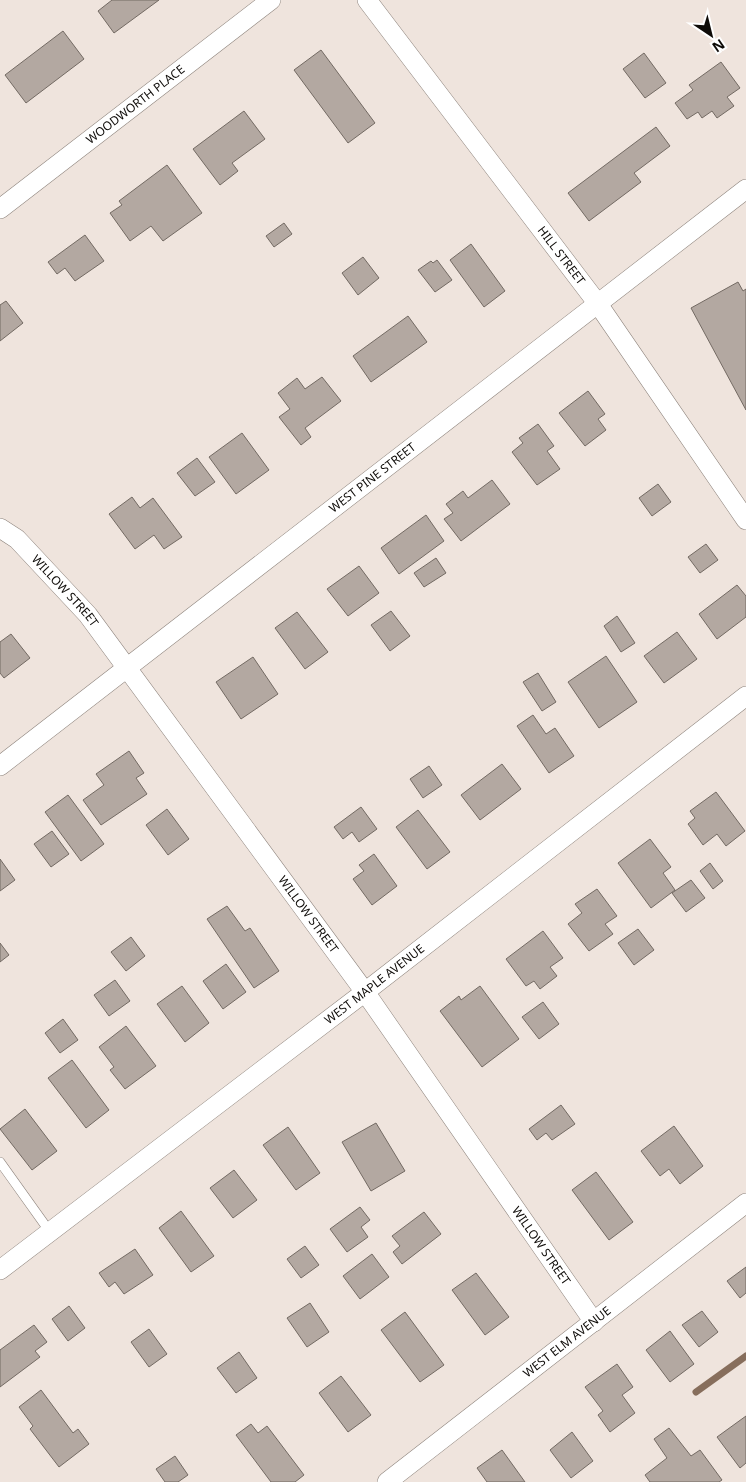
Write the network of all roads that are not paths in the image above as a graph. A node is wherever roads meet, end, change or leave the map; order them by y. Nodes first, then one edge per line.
1 (271, 0) edge
2 (367, 0) edge
3 (746, 189) edge
4 (0, 210) edge
5 (598, 304) junction
6 (746, 520) edge
7 (0, 528) edge
8 (126, 669) junction
9 (746, 696) edge
10 (0, 766) edge
11 (365, 992) junction
12 (0, 1162) edge
13 (746, 1203) edge
14 (50, 1232) junction
15 (0, 1270) edge
16 (594, 1322) junction
17 (387, 1482) edge

1 - 4 street, WOODWORTH PLACE
2 - 5 street, HILL STREET
3 - 5 street, WEST PINE STREET
5 - 6 street, HILL STREET
5 - 8 street, WEST PINE STREET
7 - 8 street, WILLOW STREET
8 - 10 street, WEST PINE STREET
8 - 11 street, WILLOW STREET
9 - 11 street, WEST MAPLE AVENUE
11 - 14 street, WEST MAPLE AVENUE
11 - 16 street, WILLOW STREET
12 - 14 lane
13 - 16 street, WEST ELM AVENUE
14 - 15 street, WEST MAPLE AVENUE
16 - 17 street, WEST ELM AVENUE

